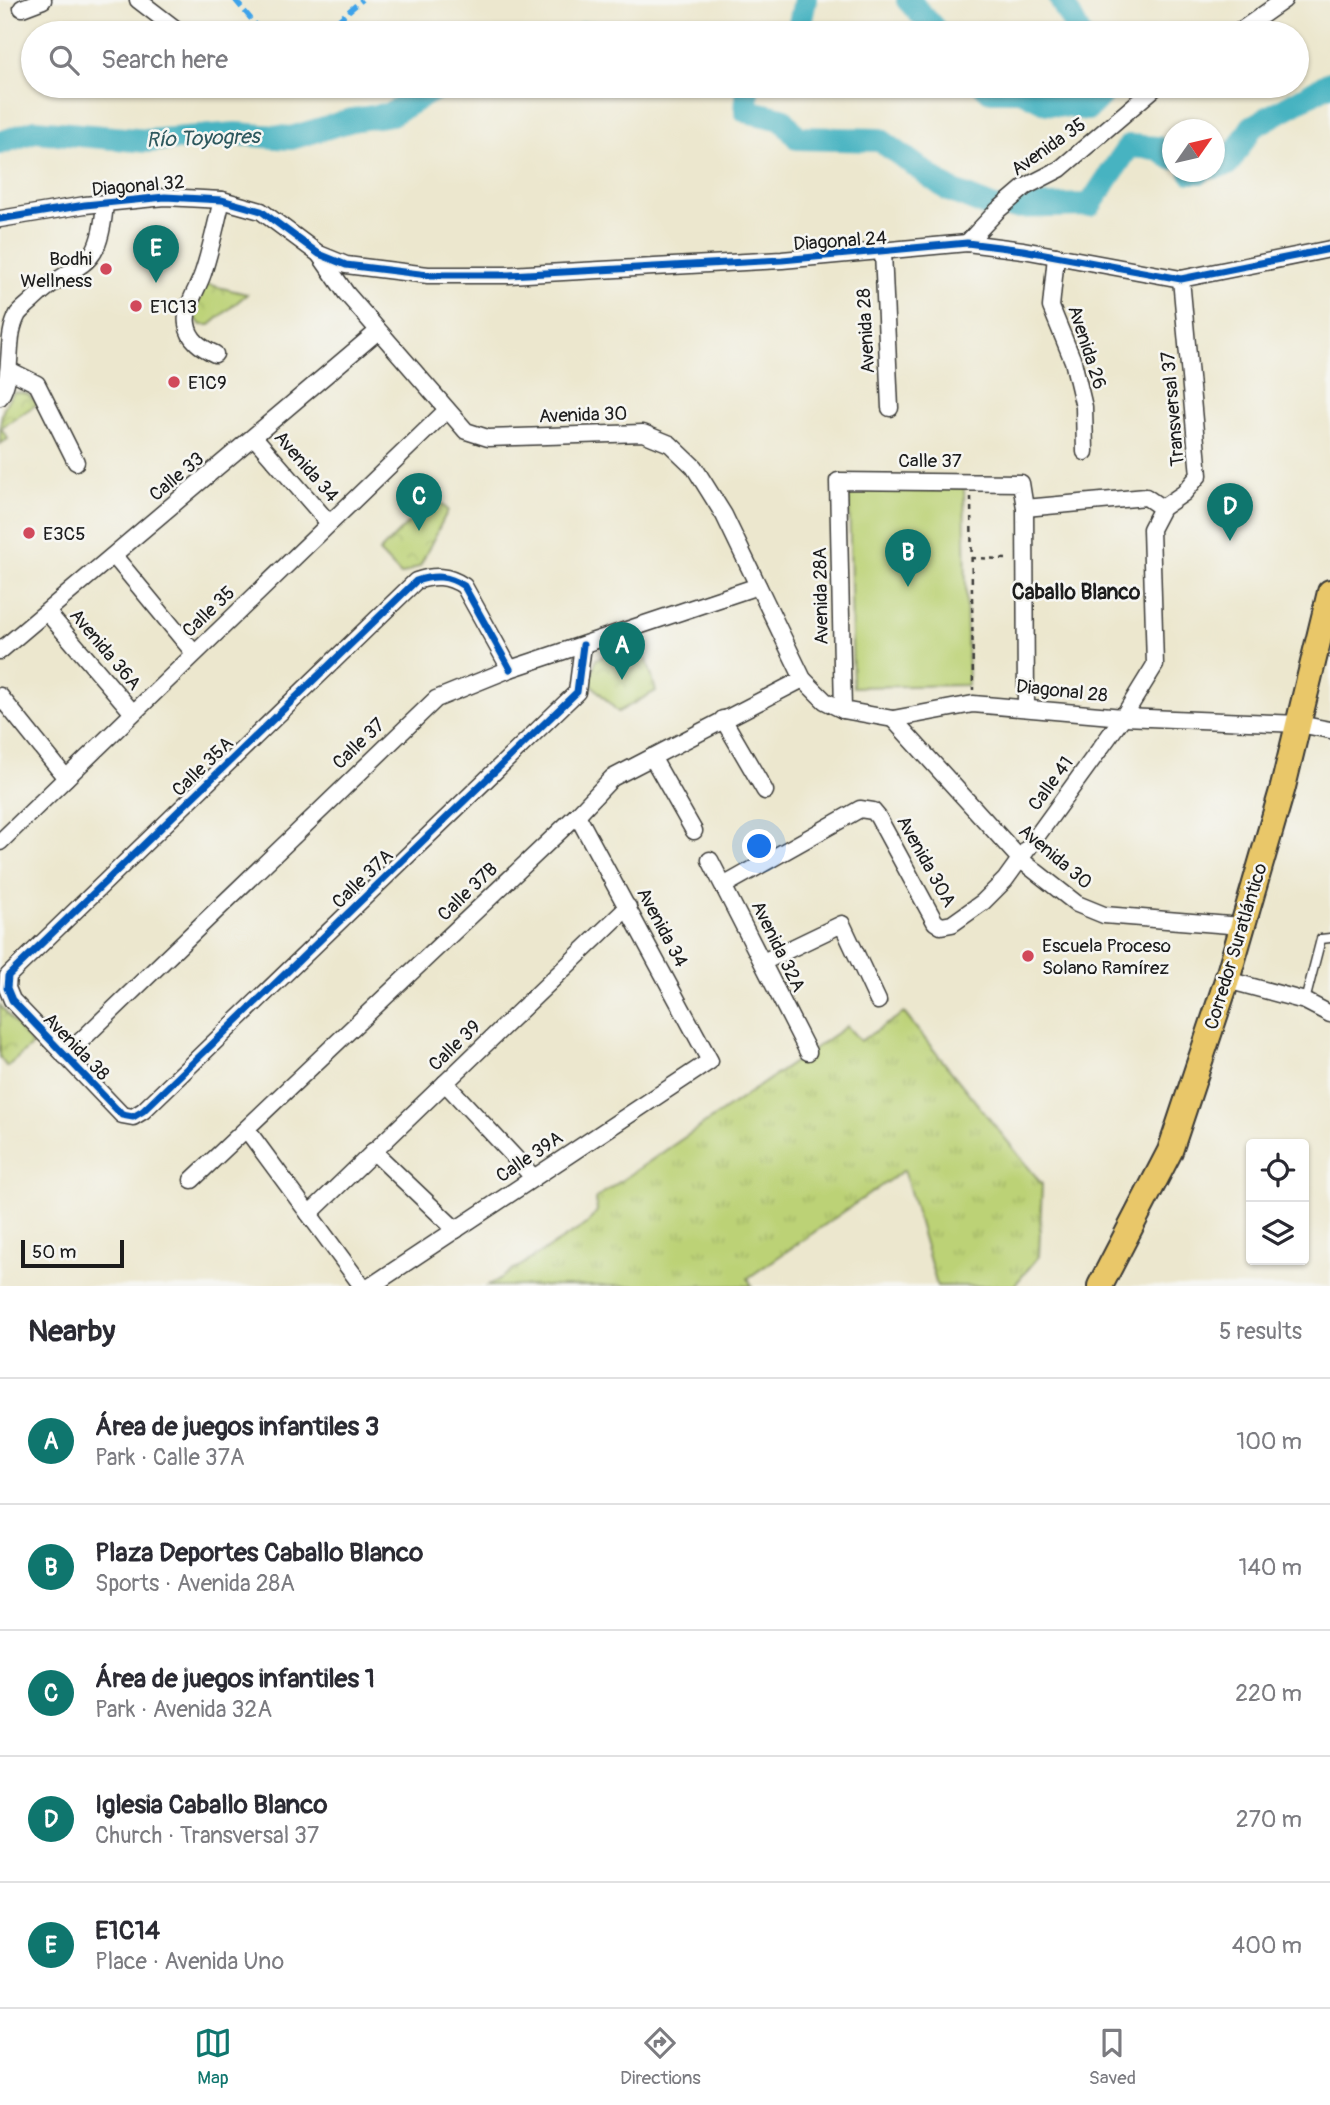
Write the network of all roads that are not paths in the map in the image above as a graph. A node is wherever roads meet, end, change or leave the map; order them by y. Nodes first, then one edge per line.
1 (43, 0) edge
2 (138, 0) edge
3 (1284, 0) edge
4 (22, 8) dead end
5 (165, 21) edge
6 (1254, 21) edge
7 (1143, 98) edge
8 (222, 200) junction
9 (105, 203) junction
10 (0, 219) edge
11 (967, 243) junction
12 (1330, 249) edge
13 (883, 252) junction
14 (319, 254) junction
15 (1056, 256) junction
16 (346, 265) joint
17 (1181, 279) junction
18 (379, 331) junction
19 (215, 354) dead end
20 (9, 370) junction
21 (0, 397) edge
22 (890, 408) dead end
23 (446, 411) junction
24 (254, 437) junction
25 (1085, 452) dead end
26 (76, 462) dead end
27 (838, 481) joint
28 (1025, 508) junction
29 (1162, 508) junction
30 (329, 523) junction
31 (114, 556) junction
32 (758, 586) junction
33 (1330, 592) edge
34 (47, 612) junction
35 (583, 645) junction
36 (0, 651) edge
37 (194, 653) junction
38 (510, 669) junction
39 (803, 679) junction
40 (0, 696) edge
41 (825, 701) joint
42 (1026, 707) junction
43 (843, 710) junction
44 (133, 713) junction
45 (1123, 717) junction
46 (723, 719) junction
47 (893, 719) junction
48 (1298, 724) junction
49 (1330, 730) edge
50 (652, 757) junction
51 (66, 778) junction
52 (765, 791) dead end
53 (577, 815) junction
54 (694, 831) dead end
55 (1, 837) edge
56 (710, 860) dead end
57 (1021, 860) junction
58 (725, 884) junction
59 (628, 907) junction
60 (947, 926) joint
61 (1242, 926) junction
62 (1330, 938) edge
63 (763, 962) junction
64 (1227, 980) junction
65 (7, 988) joint
66 (878, 1001) dead end
67 (1305, 1001) junction
68 (1330, 1014) edge
69 (808, 1052) dead end
70 (65, 1056) junction
71 (710, 1060) joint
72 (444, 1083) junction
73 (133, 1117) joint
74 (247, 1129) junction
75 (373, 1152) junction
76 (534, 1178) junction
77 (192, 1180) dead end
78 (309, 1214) junction
79 (456, 1230) junction
80 (362, 1286) edge
81 (371, 1286) edge
82 (1100, 1286) edge

1 - 4 street
2 - 5 street
3 - 6 street
7 - 11 street, Avenida 35
8 - 9 street, Diagonal 32
8 - 14 street, Diagonal 32
8 - 19 street
9 - 10 street, Diagonal 32
9 - 20 street
11 - 13 street, Diagonal 24
11 - 15 street, Diagonal 24
12 - 17 street, Diagonal 24
13 - 16 street, Diagonal 24
13 - 22 street, Avenida 28
14 - 16 street, Diagonal 32
14 - 18 street, Avenida 30
15 - 17 street, Diagonal 24
15 - 25 street, Avenida 26
17 - 29 street, Transversal 37
18 - 23 street, Avenida 30
18 - 24 street, Calle 33
20 - 21 street
20 - 26 street
23 - 30 street, Calle 35
23 - 32 street, Avenida 30
24 - 30 street, Avenida 34
24 - 31 street, Calle 33
27 - 28 street, Calle 37
27 - 43 street, Avenida 28A
28 - 29 street
28 - 42 street
29 - 45 street
30 - 37 street, Calle 35
31 - 34 street, Calle 33
31 - 37 street
32 - 35 street, Calle 37
32 - 39 street, Avenida 30
33 - 48 main road, Corredor Suratlántico
34 - 36 street, Calle 33
34 - 44 street, Avenida 36A
35 - 38 street, Calle 37
35 - 73 street, Calle 37A
37 - 44 street, Calle 35
38 - 65 street, Calle 35A
38 - 70 street, Calle 37
39 - 41 street, Avenida 30
39 - 46 street, Calle 37B
40 - 51 street
41 - 43 street, Diagonal 28
42 - 45 street, Diagonal 28
42 - 47 street, Diagonal 28
43 - 47 street, Diagonal 28
44 - 51 street, Calle 35
45 - 48 street, Diagonal 28
45 - 57 street, Calle 41
46 - 50 street, Calle 37B
46 - 52 street
47 - 57 street, Avenida 30
48 - 49 street, Diagonal 28
48 - 61 main road, Corredor Suratlántico
50 - 53 street, Calle 37B
50 - 54 street
51 - 55 street, Calle 35
53 - 59 street, Avenida 34
53 - 74 street, Calle 37B
56 - 58 street, Avenida 32A
57 - 60 street, Calle 41
57 - 61 street, Avenida 30
58 - 60 street, Avenida 30A
58 - 63 street, Avenida 32A
59 - 71 street, Avenida 34
59 - 72 street, Calle 39
61 - 64 main road, Corredor Suratlántico
62 - 67 lane
63 - 66 street
63 - 69 street, Avenida 32A
64 - 67 street
64 - 82 main road, Corredor Suratlántico
65 - 70 street, Avenida 38
67 - 68 street
70 - 73 street, Avenida 38
71 - 76 street, Calle 39A
72 - 75 street, Calle 39
72 - 76 street
74 - 77 street, Calle 37B
74 - 78 street
75 - 78 street, Calle 39
75 - 79 street
76 - 79 street, Calle 39A
78 - 80 street
79 - 81 street, Calle 39A

